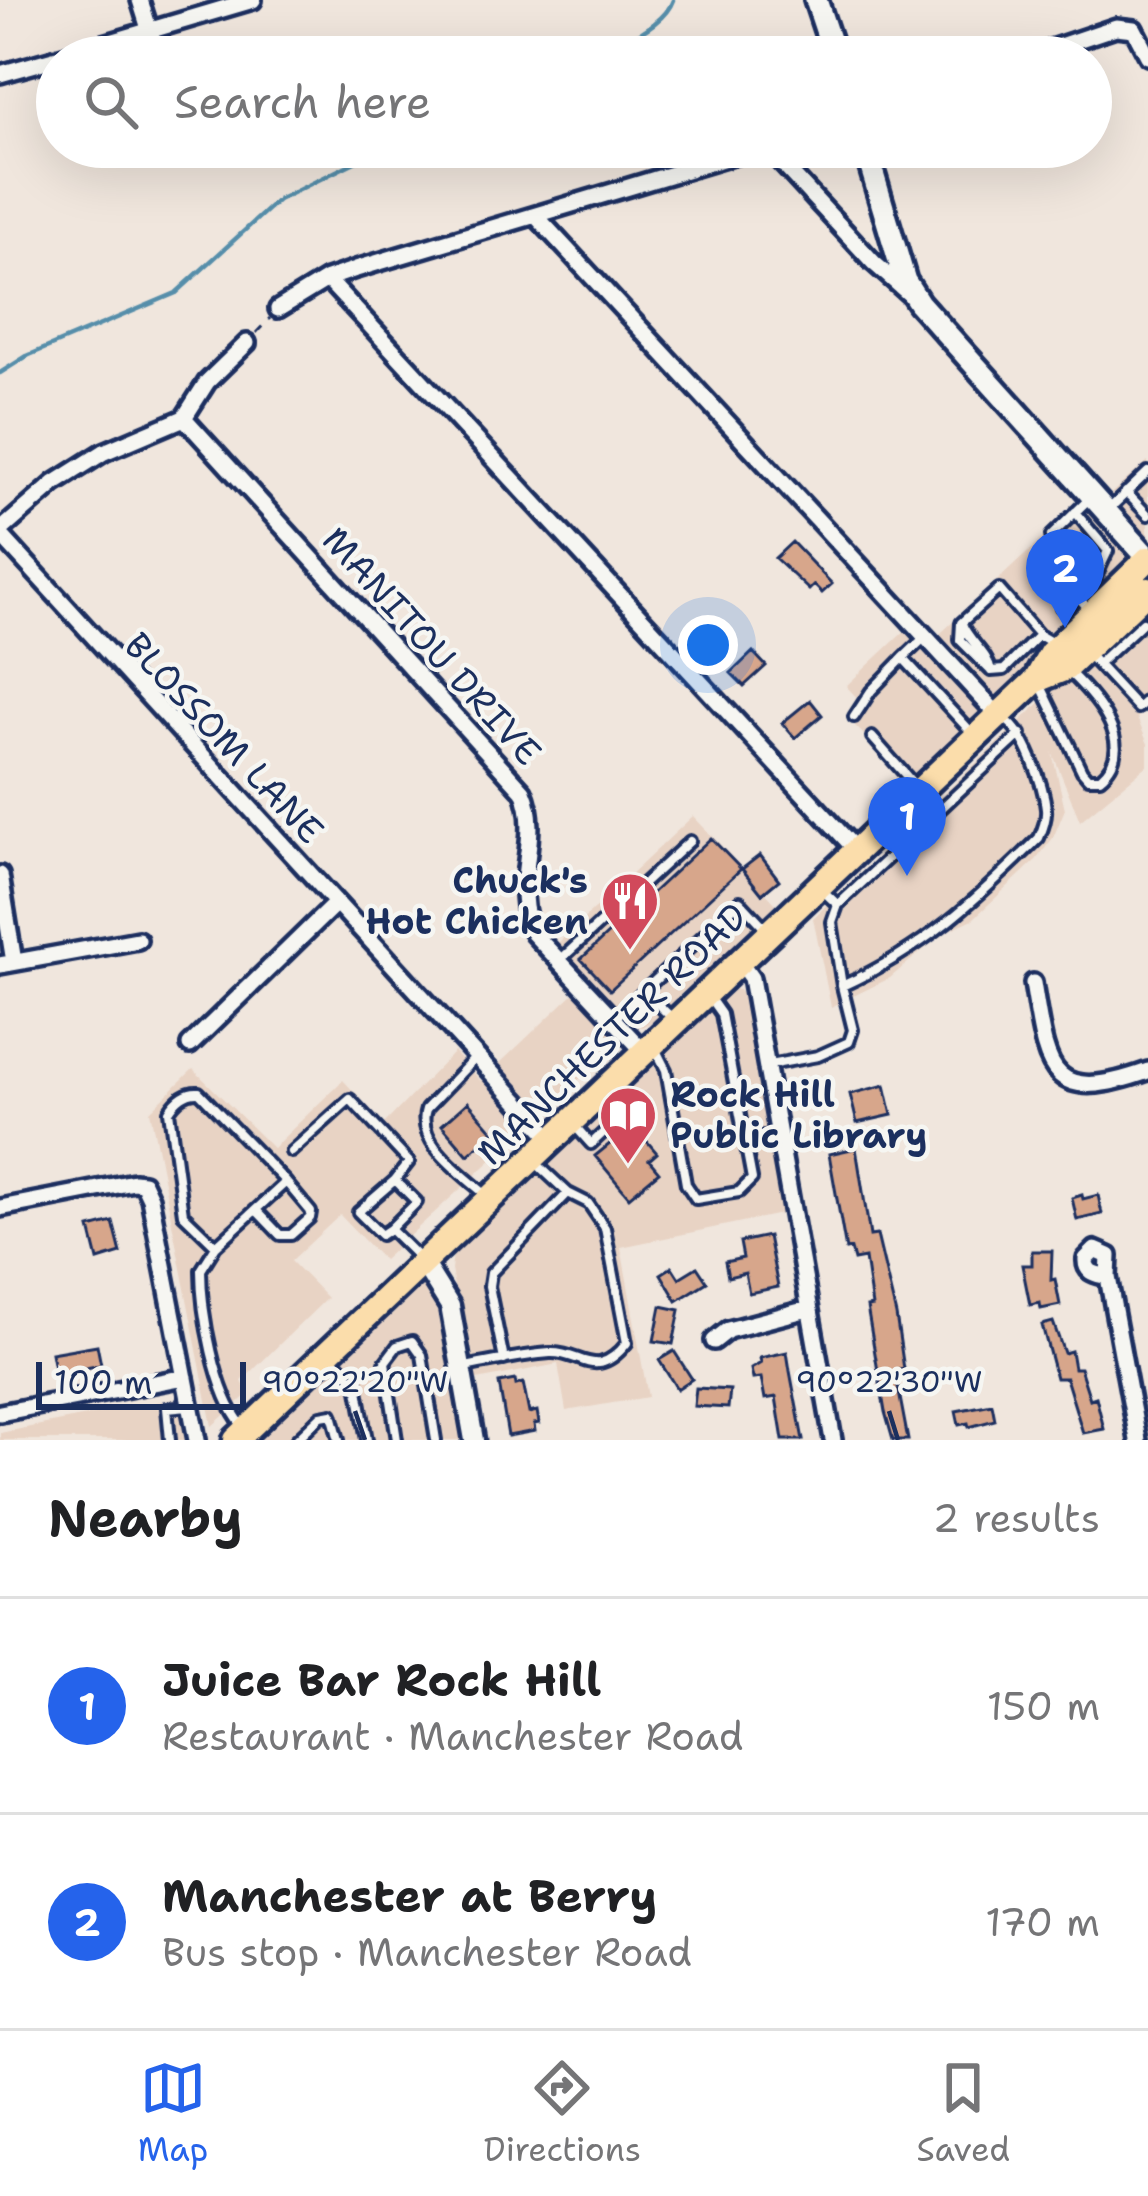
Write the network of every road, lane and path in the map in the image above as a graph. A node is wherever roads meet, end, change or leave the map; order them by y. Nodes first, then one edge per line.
1 (140, 0) edge
2 (253, 0) edge
3 (816, 0) edge
4 (150, 32) junction
5 (135, 36) edge
6 (828, 36) edge
7 (1089, 36) edge
8 (1148, 56) edge
9 (36, 64) edge
10 (0, 74) edge
11 (694, 168) edge
12 (785, 168) edge
13 (871, 168) edge
14 (536, 215) junction
15 (327, 279) junction
16 (919, 303) junction
17 (278, 309) joint
18 (247, 343) joint
19 (184, 418) junction
20 (1148, 472) edge
21 (1126, 492) junction
22 (1099, 504) junction
23 (1075, 512) junction
24 (1148, 515) edge
25 (0, 532) edge
26 (1148, 558) edge
27 (1094, 581) junction
28 (1148, 590) edge
29 (1084, 604) junction
30 (1061, 607) dead end
31 (1140, 620) edge
32 (926, 637) junction
33 (1069, 653) junction
34 (903, 658) junction
35 (1004, 670) junction
36 (1030, 685) junction
37 (1148, 699) edge
38 (998, 715) junction
39 (854, 717) dead end
40 (1021, 734) junction
41 (872, 737) dead end
42 (970, 741) junction
43 (986, 766) junction
44 (920, 790) junction
45 (690, 841) dead end
46 (856, 850) junction
47 (0, 875) edge
48 (818, 887) junction
49 (336, 903) junction
50 (838, 905) junction
51 (770, 933) junction
52 (138, 940) dead end
53 (559, 961) junction
54 (740, 962) junction
55 (7, 963) edge
56 (1033, 983) dead end
57 (842, 986) junction
58 (644, 991) junction
59 (706, 993) junction
60 (613, 1020) junction
61 (676, 1022) junction
62 (190, 1046) dead end
63 (649, 1048) junction
64 (476, 1057) junction
65 (767, 1066) junction
66 (1148, 1071) edge
67 (562, 1131) junction
68 (780, 1133) junction
69 (745, 1139) junction
70 (291, 1152) dead end
71 (532, 1159) junction
72 (394, 1180) junction
73 (286, 1182) junction
74 (568, 1193) junction
75 (490, 1199) junction
76 (0, 1208) edge
77 (256, 1210) junction
78 (390, 1229) junction
79 (216, 1246) junction
80 (422, 1261) junction
81 (1108, 1277) dead end
82 (808, 1309) junction
83 (714, 1341) dead end
84 (328, 1353) junction
85 (504, 1360) junction
86 (460, 1368) junction
87 (185, 1377) junction
88 (190, 1405) junction
89 (0, 1413) edge
90 (242, 1436) edge
91 (470, 1439) edge
92 (170, 1440) edge
93 (197, 1440) edge
94 (296, 1440) edge
95 (339, 1440) edge
96 (367, 1440) edge
97 (397, 1440) edge
98 (436, 1440) edge
99 (833, 1440) edge
100 (1138, 1440) edge

1 - 4 street
2 - 4 street
3 - 6 main road
4 - 5 street
7 - 8 street
9 - 10 street
11 - 14 street
12 - 16 street
13 - 16 main road
14 - 15 street
14 - 32 street
15 - 17 street
15 - 46 street
16 - 22 main road
17 - 18 path
18 - 19 street
19 - 25 street
19 - 53 street, MANITOU DRIVE
20 - 21 lane
21 - 22 lane
21 - 24 lane
22 - 23 lane
22 - 26 main road
23 - 27 lane
23 - 27 lane
25 - 49 street, BLOSSOM LANE
26 - 29 main road, MANCHESTER ROAD
27 - 29 lane
28 - 31 main road, MANCHESTER ROAD
29 - 30 lane
29 - 33 main road, MANCHESTER ROAD
31 - 33 main road, MANCHESTER ROAD
32 - 34 lane
32 - 38 street
33 - 35 lane
33 - 35 lane
33 - 36 main road, MANCHESTER ROAD
33 - 36 lane
33 - 37 lane
34 - 39 lane
34 - 42 lane
35 - 36 lane
36 - 38 main road, MANCHESTER ROAD
38 - 40 lane
38 - 42 main road, MANCHESTER ROAD
40 - 43 lane
40 - 57 lane
41 - 44 lane
42 - 43 lane
42 - 44 main road, MANCHESTER ROAD
43 - 50 lane
44 - 46 main road, MANCHESTER ROAD
45 - 53 lane
46 - 48 main road, MANCHESTER ROAD
47 - 55 street
48 - 50 lane
48 - 51 main road, MANCHESTER ROAD
49 - 62 street
49 - 64 street, BLOSSOM LANE
50 - 57 lane
51 - 54 main road, MANCHESTER ROAD
51 - 58 lane
52 - 55 street
53 - 60 street, MANITOU DRIVE
54 - 59 main road, MANCHESTER ROAD
54 - 65 street
56 - 66 street
57 - 65 lane
58 - 60 lane
58 - 61 lane
59 - 61 main road, MANCHESTER ROAD
59 - 69 lane
60 - 63 street, MANITOU DRIVE
61 - 63 main road, MANCHESTER ROAD
63 - 67 main road, MANCHESTER ROAD
63 - 69 lane
64 - 67 street, BLOSSOM LANE
64 - 75 lane
65 - 68 street
67 - 71 main road, MANCHESTER ROAD
68 - 69 lane
68 - 82 street
70 - 72 lane
71 - 74 lane
71 - 75 main road, MANCHESTER ROAD
72 - 78 lane
72 - 78 lane
73 - 77 lane
73 - 77 lane
73 - 79 lane
74 - 85 lane
74 - 85 lane
75 - 80 main road, MANCHESTER ROAD
76 - 87 street
77 - 79 lane
78 - 80 lane
79 - 90 lane
80 - 84 main road, MANCHESTER ROAD
80 - 86 street
81 - 100 street
82 - 83 street
82 - 99 street
84 - 90 main road, MANCHESTER ROAD
84 - 96 lane
85 - 86 lane
86 - 91 street
87 - 88 street
87 - 89 street
88 - 92 lane
88 - 93 street
94 - 95 lane
97 - 98 lane

